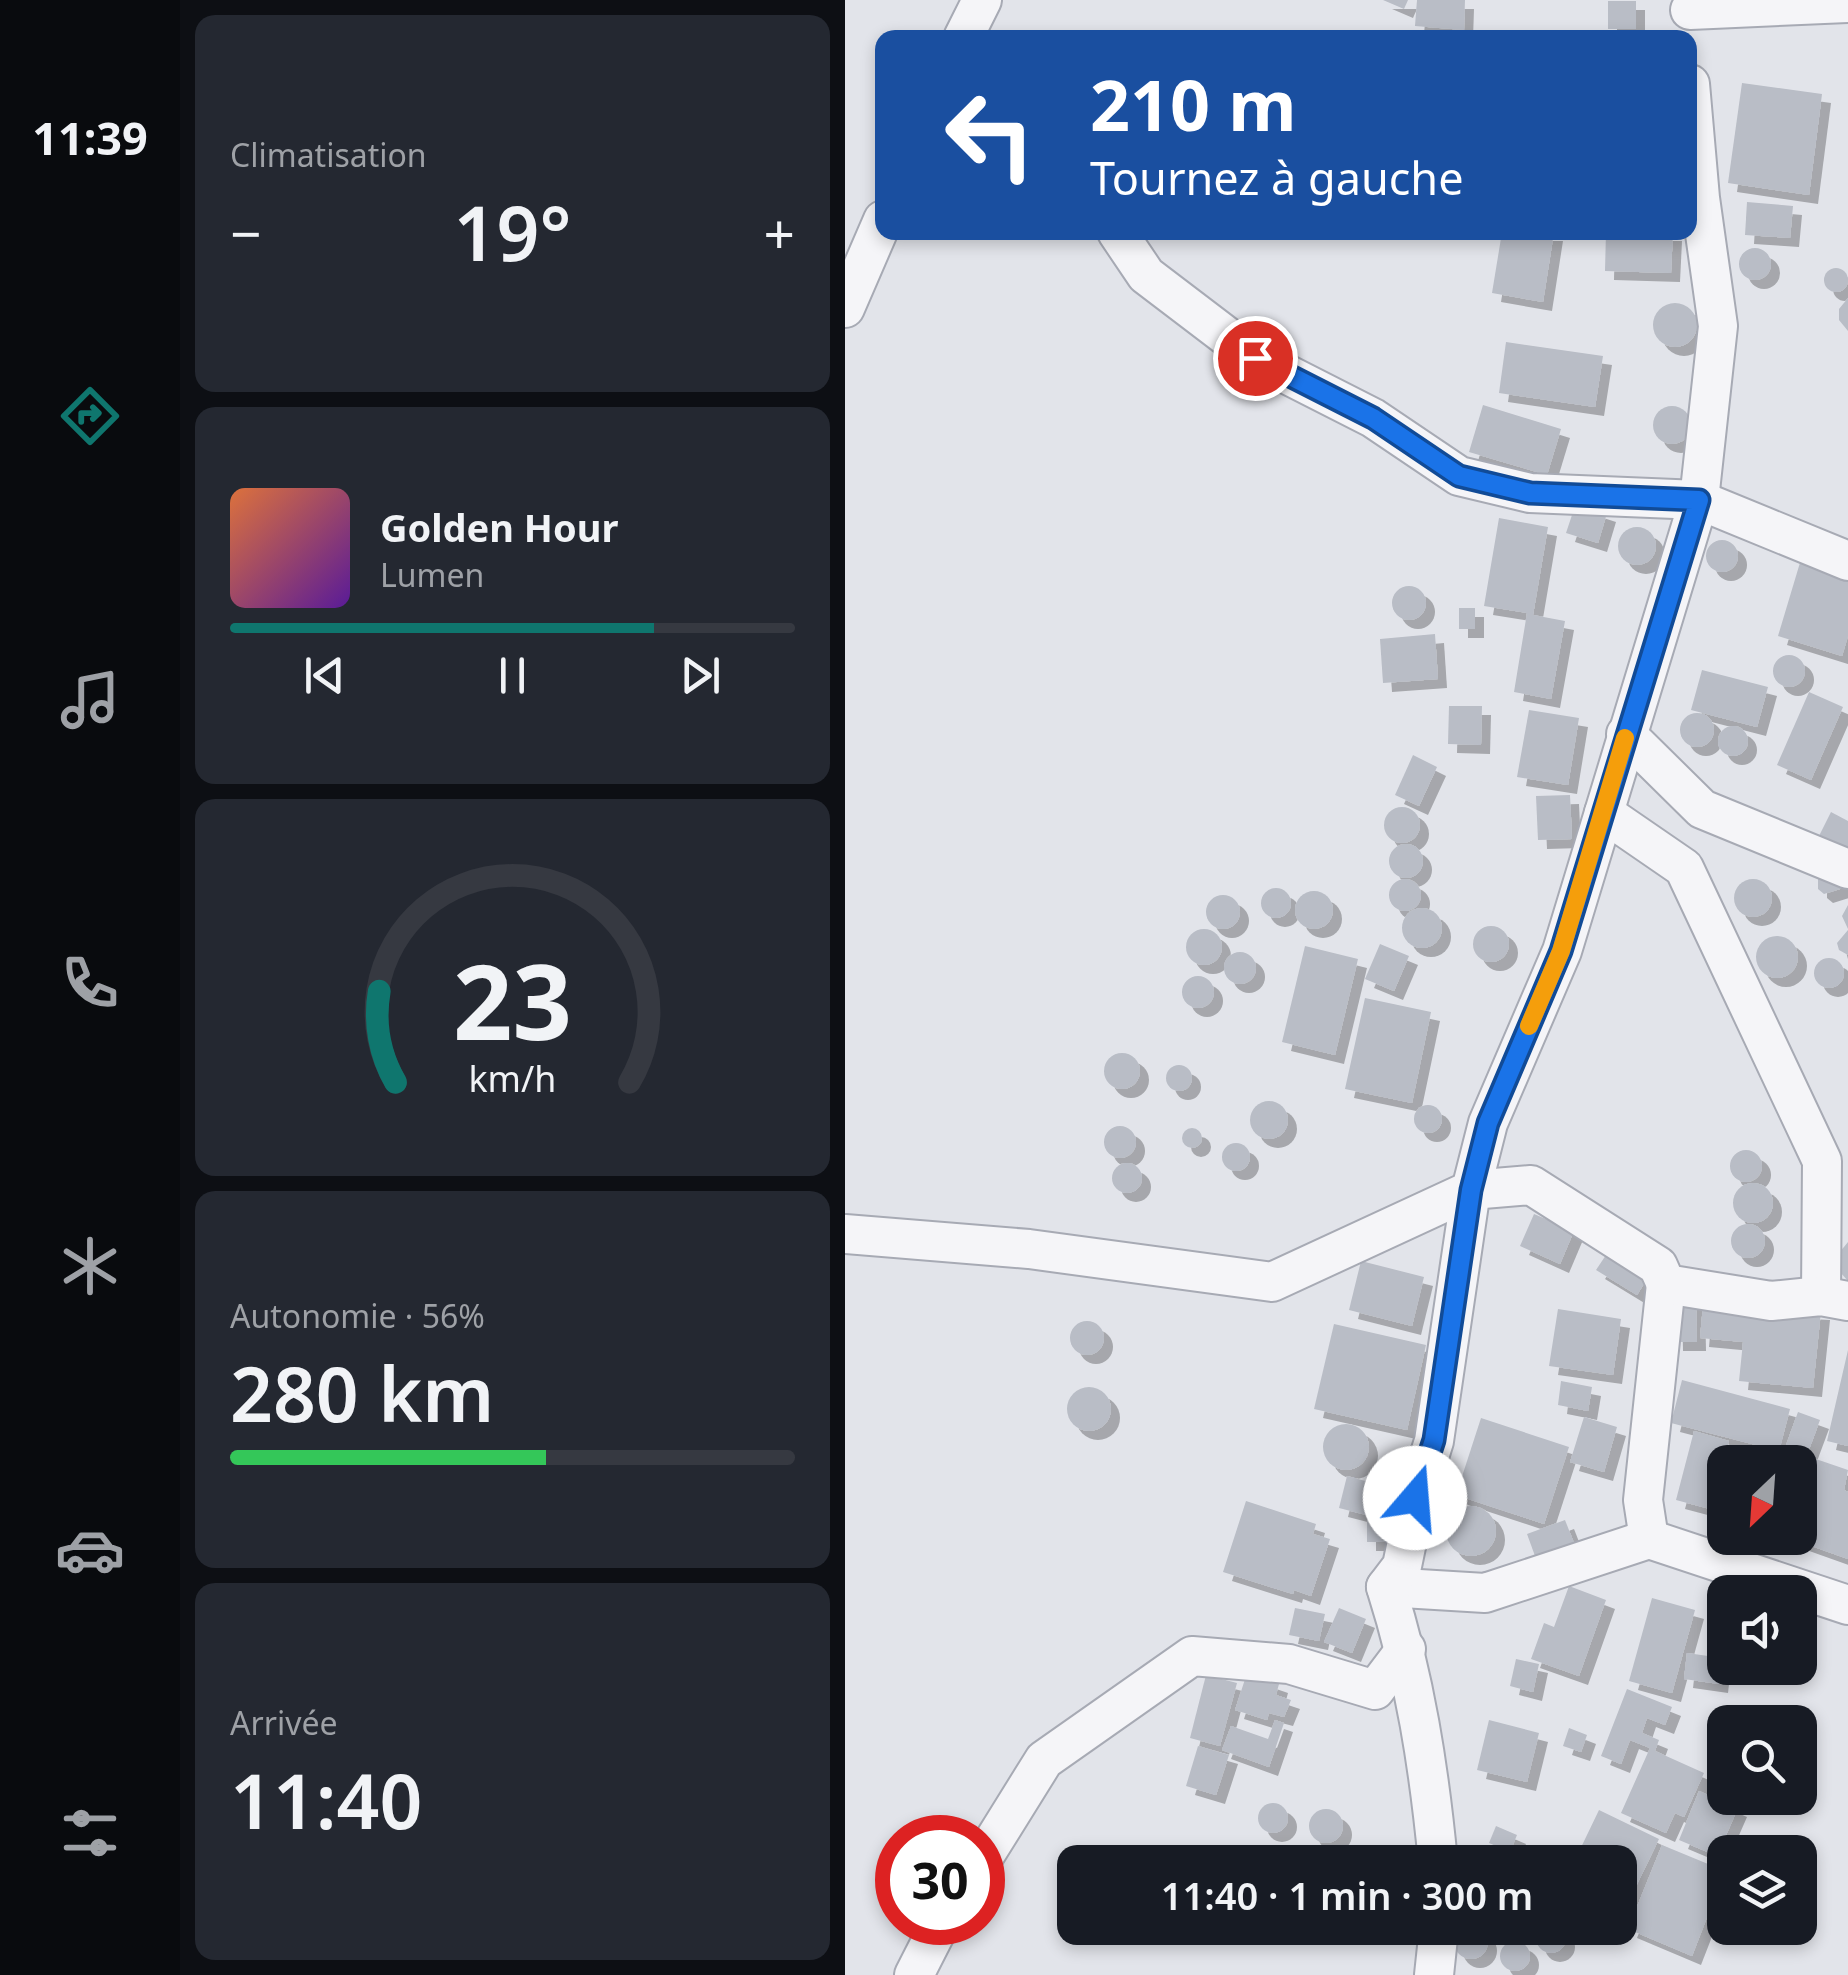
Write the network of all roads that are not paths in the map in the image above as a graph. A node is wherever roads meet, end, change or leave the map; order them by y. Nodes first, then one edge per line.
1 (982, 0) edge
2 (1848, 3) edge
3 (1683, 16) edge
4 (967, 30) edge
5 (1697, 164) edge
6 (875, 239) edge
7 (1122, 240) edge
8 (845, 308) edge
9 (1699, 500) junction
10 (1848, 562) edge
11 (1626, 734) junction
12 (1604, 813) junction
13 (1848, 869) edge
14 (1471, 1190) junction
15 (845, 1234) edge
16 (1665, 1284) junction
17 (1834, 1298) edge
18 (1649, 1539) junction
19 (1386, 1588) junction
20 (1848, 1605) edge
21 (1406, 1649) junction
22 (1005, 1823) edge
23 (1436, 1845) edge
24 (929, 1945) edge
25 (1437, 1945) edge
26 (914, 1975) edge
27 (1434, 1975) edge

1 - 4 street
2 - 3 street
5 - 9 street
6 - 8 street
7 - 9 street
9 - 10 street
9 - 11 street
11 - 12 street
11 - 13 street
12 - 14 street
12 - 17 street
14 - 15 street
14 - 16 street
14 - 19 street
16 - 17 street
16 - 18 street
18 - 19 street
18 - 20 street
19 - 21 street
21 - 22 street
21 - 23 street
24 - 26 street
25 - 27 street

